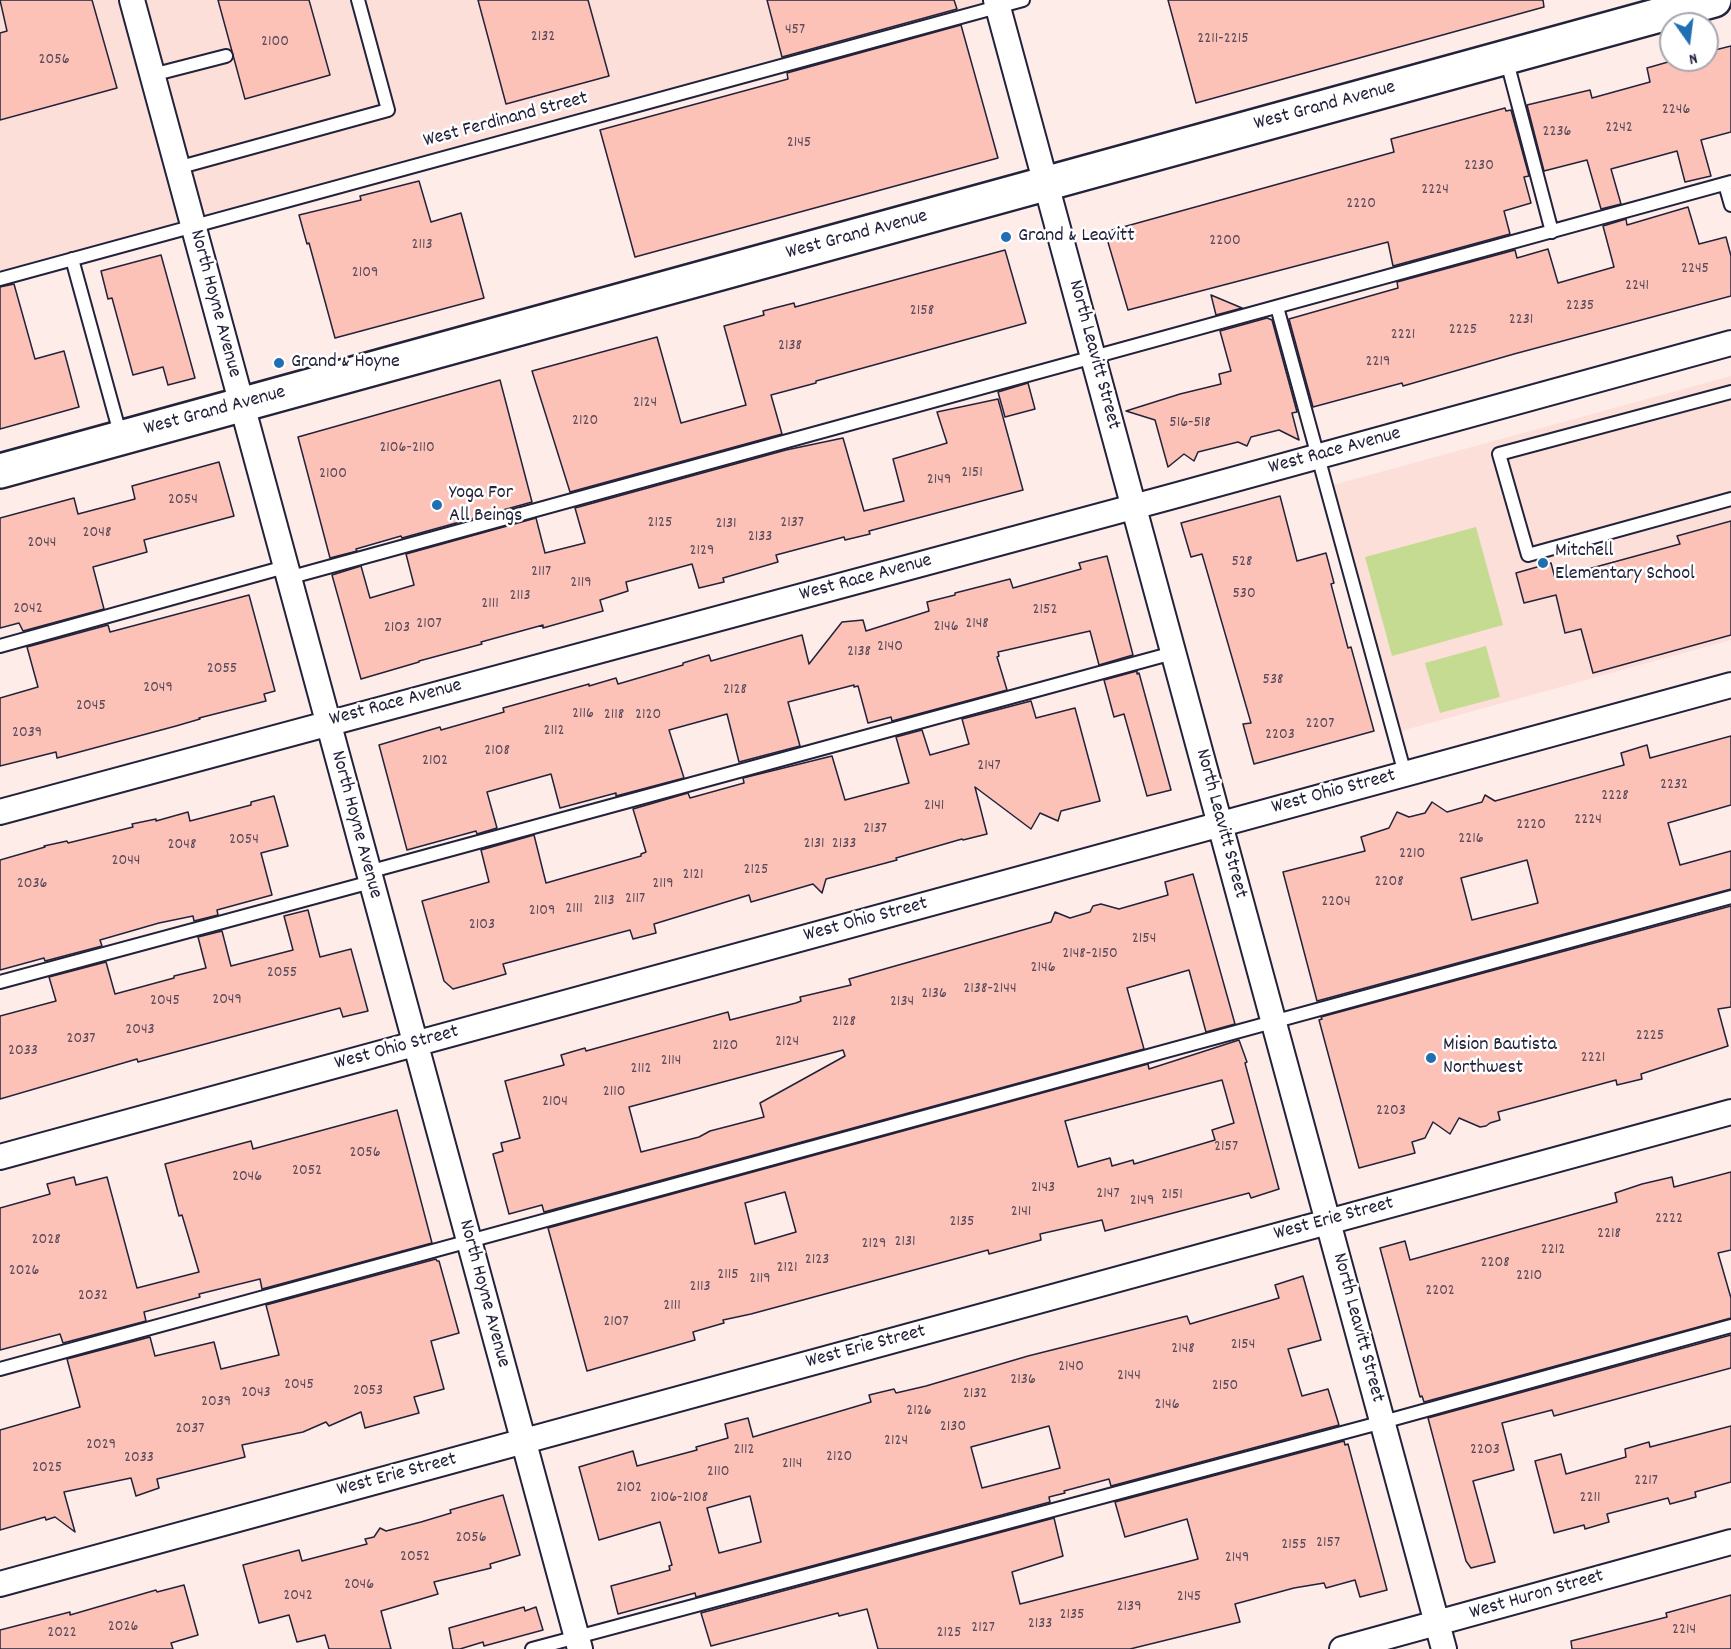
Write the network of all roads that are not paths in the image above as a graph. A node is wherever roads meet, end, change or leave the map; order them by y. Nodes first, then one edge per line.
1 (132, 0) edge
2 (357, 0) edge
3 (1023, 0) edge
4 (1714, 0) edge
5 (997, 4) edge
6 (226, 56) dead end
7 (1505, 57) junction
8 (152, 75) junction
9 (177, 168) junction
10 (1728, 183) edge
11 (1046, 184) junction
12 (1731, 205) edge
13 (193, 226) junction
14 (1552, 231) junction
15 (72, 259) junction
16 (0, 279) edge
17 (1277, 307) junction
18 (1731, 343) edge
19 (1093, 358) junction
20 (1731, 392) edge
21 (241, 405) junction
22 (121, 438) junction
23 (1318, 456) junction
24 (0, 471) edge
25 (1731, 499) edge
26 (1134, 507) junction
27 (287, 573) junction
28 (0, 646) edge
29 (1173, 652) junction
30 (1731, 685) edge
31 (327, 723) junction
32 (1405, 774) junction
33 (0, 812) edge
34 (1220, 824) junction
35 (370, 877) junction
36 (1731, 897) edge
37 (0, 982) edge
38 (1274, 1022) junction
39 (415, 1044) junction
40 (1731, 1112) edge
41 (0, 1157) edge
42 (1328, 1221) junction
43 (469, 1241) junction
44 (1731, 1326) edge
45 (0, 1369) edge
46 (1383, 1422) junction
47 (524, 1441) junction
48 (1731, 1542) edge
49 (0, 1584) edge
50 (1438, 1624) junction
51 (578, 1643) edge
52 (532, 1649) edge
53 (1342, 1649) edge
54 (1444, 1649) edge

1 - 8 street, North Hoyne Avenue
2 - 9 lane
3 - 5 lane, West Ferdinand Street
4 - 7 main road, West Grand Avenue
5 - 11 street, North Leavitt Street
5 - 13 lane, West Ferdinand Street
6 - 8 lane
7 - 11 main road, West Grand Avenue
7 - 14 lane
8 - 9 street, North Hoyne Avenue
9 - 13 street, North Hoyne Avenue
10 - 12 lane
10 - 14 lane
11 - 19 street, North Leavitt Street
11 - 21 main road, West Grand Avenue
13 - 15 lane, West Ferdinand Street
13 - 21 street, North Hoyne Avenue
14 - 17 lane
15 - 16 lane, West Ferdinand Street
15 - 22 lane
17 - 19 lane
17 - 23 lane
18 - 23 street, West Race Avenue
19 - 26 street, North Leavitt Street
19 - 27 lane
20 - 25 lane
21 - 22 main road, West Grand Avenue
21 - 27 street, North Hoyne Avenue
22 - 24 main road, West Grand Avenue
23 - 26 street, West Race Avenue
23 - 32 lane
26 - 29 street, North Leavitt Street
26 - 31 street, West Race Avenue
27 - 28 lane
27 - 31 street, North Hoyne Avenue
29 - 34 street, North Leavitt Street
29 - 35 lane
30 - 32 street, West Ohio Street
31 - 33 street, West Race Avenue
31 - 35 street, North Hoyne Avenue
32 - 34 street, West Ohio Street
34 - 38 street, North Leavitt Street
34 - 39 street, West Ohio Street
35 - 37 lane
35 - 39 street, North Hoyne Avenue
36 - 38 lane
38 - 42 street, North Leavitt Street
38 - 43 lane
39 - 41 street, West Ohio Street
39 - 43 street, North Hoyne Avenue
40 - 42 street, West Erie Street
42 - 46 street, North Leavitt Street
42 - 47 street, West Erie Street
43 - 45 lane
43 - 47 street, North Hoyne Avenue
44 - 46 lane
46 - 50 street, North Leavitt Street
46 - 51 lane
47 - 49 street, West Erie Street
47 - 51 street, North Hoyne Avenue
48 - 50 street, West Huron Street
50 - 53 street, West Huron Street
50 - 54 street, North Leavitt Street
51 - 52 lane

